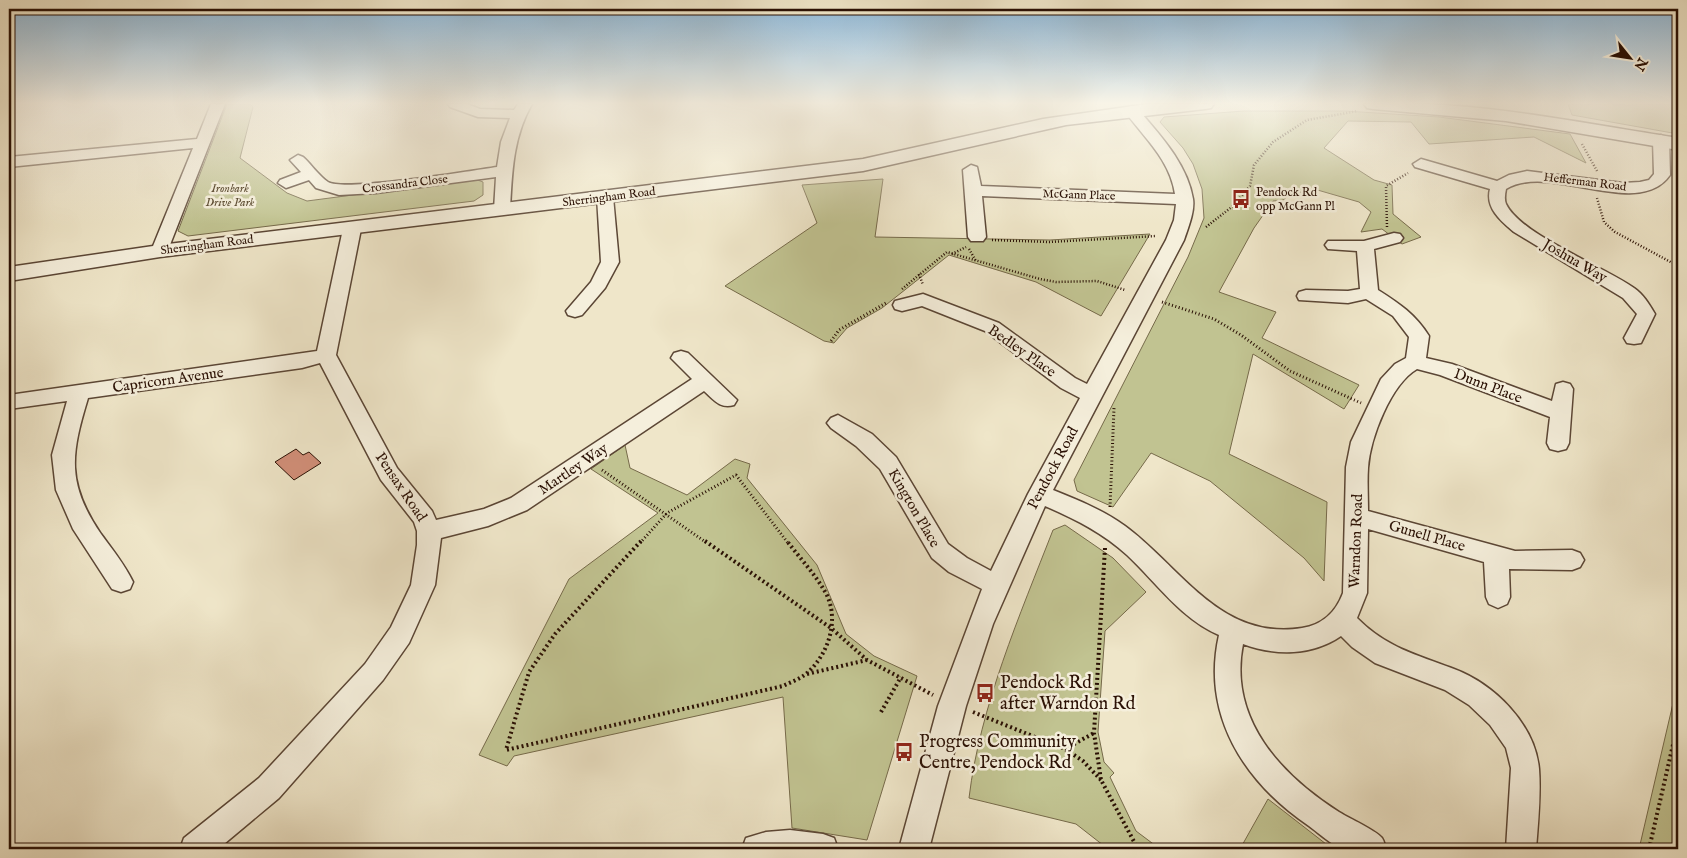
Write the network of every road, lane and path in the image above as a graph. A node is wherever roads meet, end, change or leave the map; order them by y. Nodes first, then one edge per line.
1 (190, 144) edge
2 (201, 144) edge
3 (508, 144) edge
4 (964, 144) edge
5 (1159, 144) edge
6 (1271, 144) edge
7 (1582, 144) edge
8 (1670, 144) edge
9 (298, 160) dead end
10 (9, 162) edge
11 (1421, 164) joint
12 (971, 170) dead end
13 (504, 171) junction
14 (311, 174) junction
15 (286, 183) dead end
16 (1597, 184) junction
17 (1499, 187) junction
18 (972, 191) junction
19 (605, 197) junction
20 (1185, 199) junction
21 (502, 210) junction
22 (1206, 227) dead end
23 (352, 229) junction
24 (1156, 236) dead end
25 (1394, 238) joint
26 (977, 241) junction
27 (1334, 245) dead end
28 (1365, 246) junction
29 (160, 251) junction
30 (952, 254) dead end
31 (977, 261) dead end
32 (1678, 266) edge
33 (9, 274) edge
34 (1125, 290) dead end
35 (1368, 292) junction
36 (1306, 296) dead end
37 (1162, 302) dead end
38 (902, 305) dead end
39 (575, 311) dead end
40 (1634, 338) dead end
41 (326, 355) junction
42 (681, 358) dead end
43 (1415, 362) junction
44 (705, 380) junction
45 (1563, 389) dead end
46 (80, 392) junction
47 (1092, 395) junction
48 (727, 400) dead end
49 (9, 402) edge
50 (1114, 408) dead end
51 (1376, 410) junction
52 (1561, 413) junction
53 (838, 423) dead end
54 (1558, 443) dead end
55 (587, 460) junction
56 (1039, 494) junction
57 (1110, 511) dead end
58 (666, 513) junction
59 (1358, 517) junction
60 (429, 531) junction
61 (1105, 543) dead end
62 (1496, 556) junction
63 (1572, 560) dead end
64 (121, 582) dead end
65 (996, 585) junction
66 (1498, 597) dead end
67 (1342, 620) junction
68 (831, 628) junction
69 (1233, 630) junction
70 (867, 660) junction
71 (806, 674) junction
72 (901, 677) junction
73 (952, 706) junction
74 (881, 712) dead end
75 (1678, 723) edge
76 (1094, 733) junction
77 (1064, 749) junction
78 (1101, 780) junction
79 (195, 849) edge
80 (757, 849) edge
81 (823, 849) edge
82 (914, 849) edge
83 (1138, 849) edge
84 (1371, 849) edge
85 (1521, 849) edge
86 (1649, 849) edge

1 - 10 street
2 - 29 street
3 - 13 street
4 - 19 street, Sherringham Road
5 - 20 street, Pendock Road
6 - 22 path
7 - 16 path
8 - 16 street, Hefferman Road
9 - 14 street, Crossandra Close
11 - 17 street
11 - 25 path
12 - 18 street
13 - 14 street, Crossandra Close
13 - 21 street
14 - 15 street
16 - 17 street, Hefferman Road
16 - 32 path
17 - 40 street, Joshua Way
18 - 20 street, McGann Place
18 - 26 street
19 - 21 street, Sherringham Road
19 - 39 street
20 - 47 street, Pendock Road
21 - 23 street, Sherringham Road
23 - 29 street, Sherringham Road
23 - 41 street
24 - 26 path
25 - 28 street
26 - 30 path
27 - 28 street
28 - 35 street
29 - 33 street, Sherringham Road
31 - 34 path
35 - 36 street
35 - 43 street
37 - 51 path
38 - 47 street, Bedley Place
41 - 46 street, Capricorn Avenue
41 - 60 street, Pensax Road
42 - 44 street
43 - 51 street, Warndon Road
43 - 52 street, Dunn Place
44 - 48 street
44 - 55 street, Martley Way
45 - 52 street
46 - 49 street, Capricorn Avenue
46 - 64 street
47 - 56 street, Pendock Road
50 - 57 path
51 - 59 street, Warndon Road
52 - 54 street
53 - 65 street, Kington Place
55 - 58 path
55 - 60 street, Martley Way
56 - 65 street, Pendock Road
56 - 69 street, Warndon Road
58 - 68 path
58 - 68 path
58 - 71 path
59 - 62 street, Gunell Place
59 - 67 street, Warndon Road
60 - 79 street, Pensax Road
61 - 76 path
62 - 63 street, Gunell Place
62 - 66 street
65 - 73 street, Pendock Road
67 - 69 street, Warndon Road
67 - 85 street
68 - 70 path
68 - 71 path
69 - 84 street
70 - 71 path
70 - 72 path
72 - 73 path
72 - 74 path
73 - 77 path
73 - 82 street, Pendock Road
75 - 86 path
76 - 77 path
76 - 78 path
77 - 78 path
78 - 83 path
80 - 81 street

